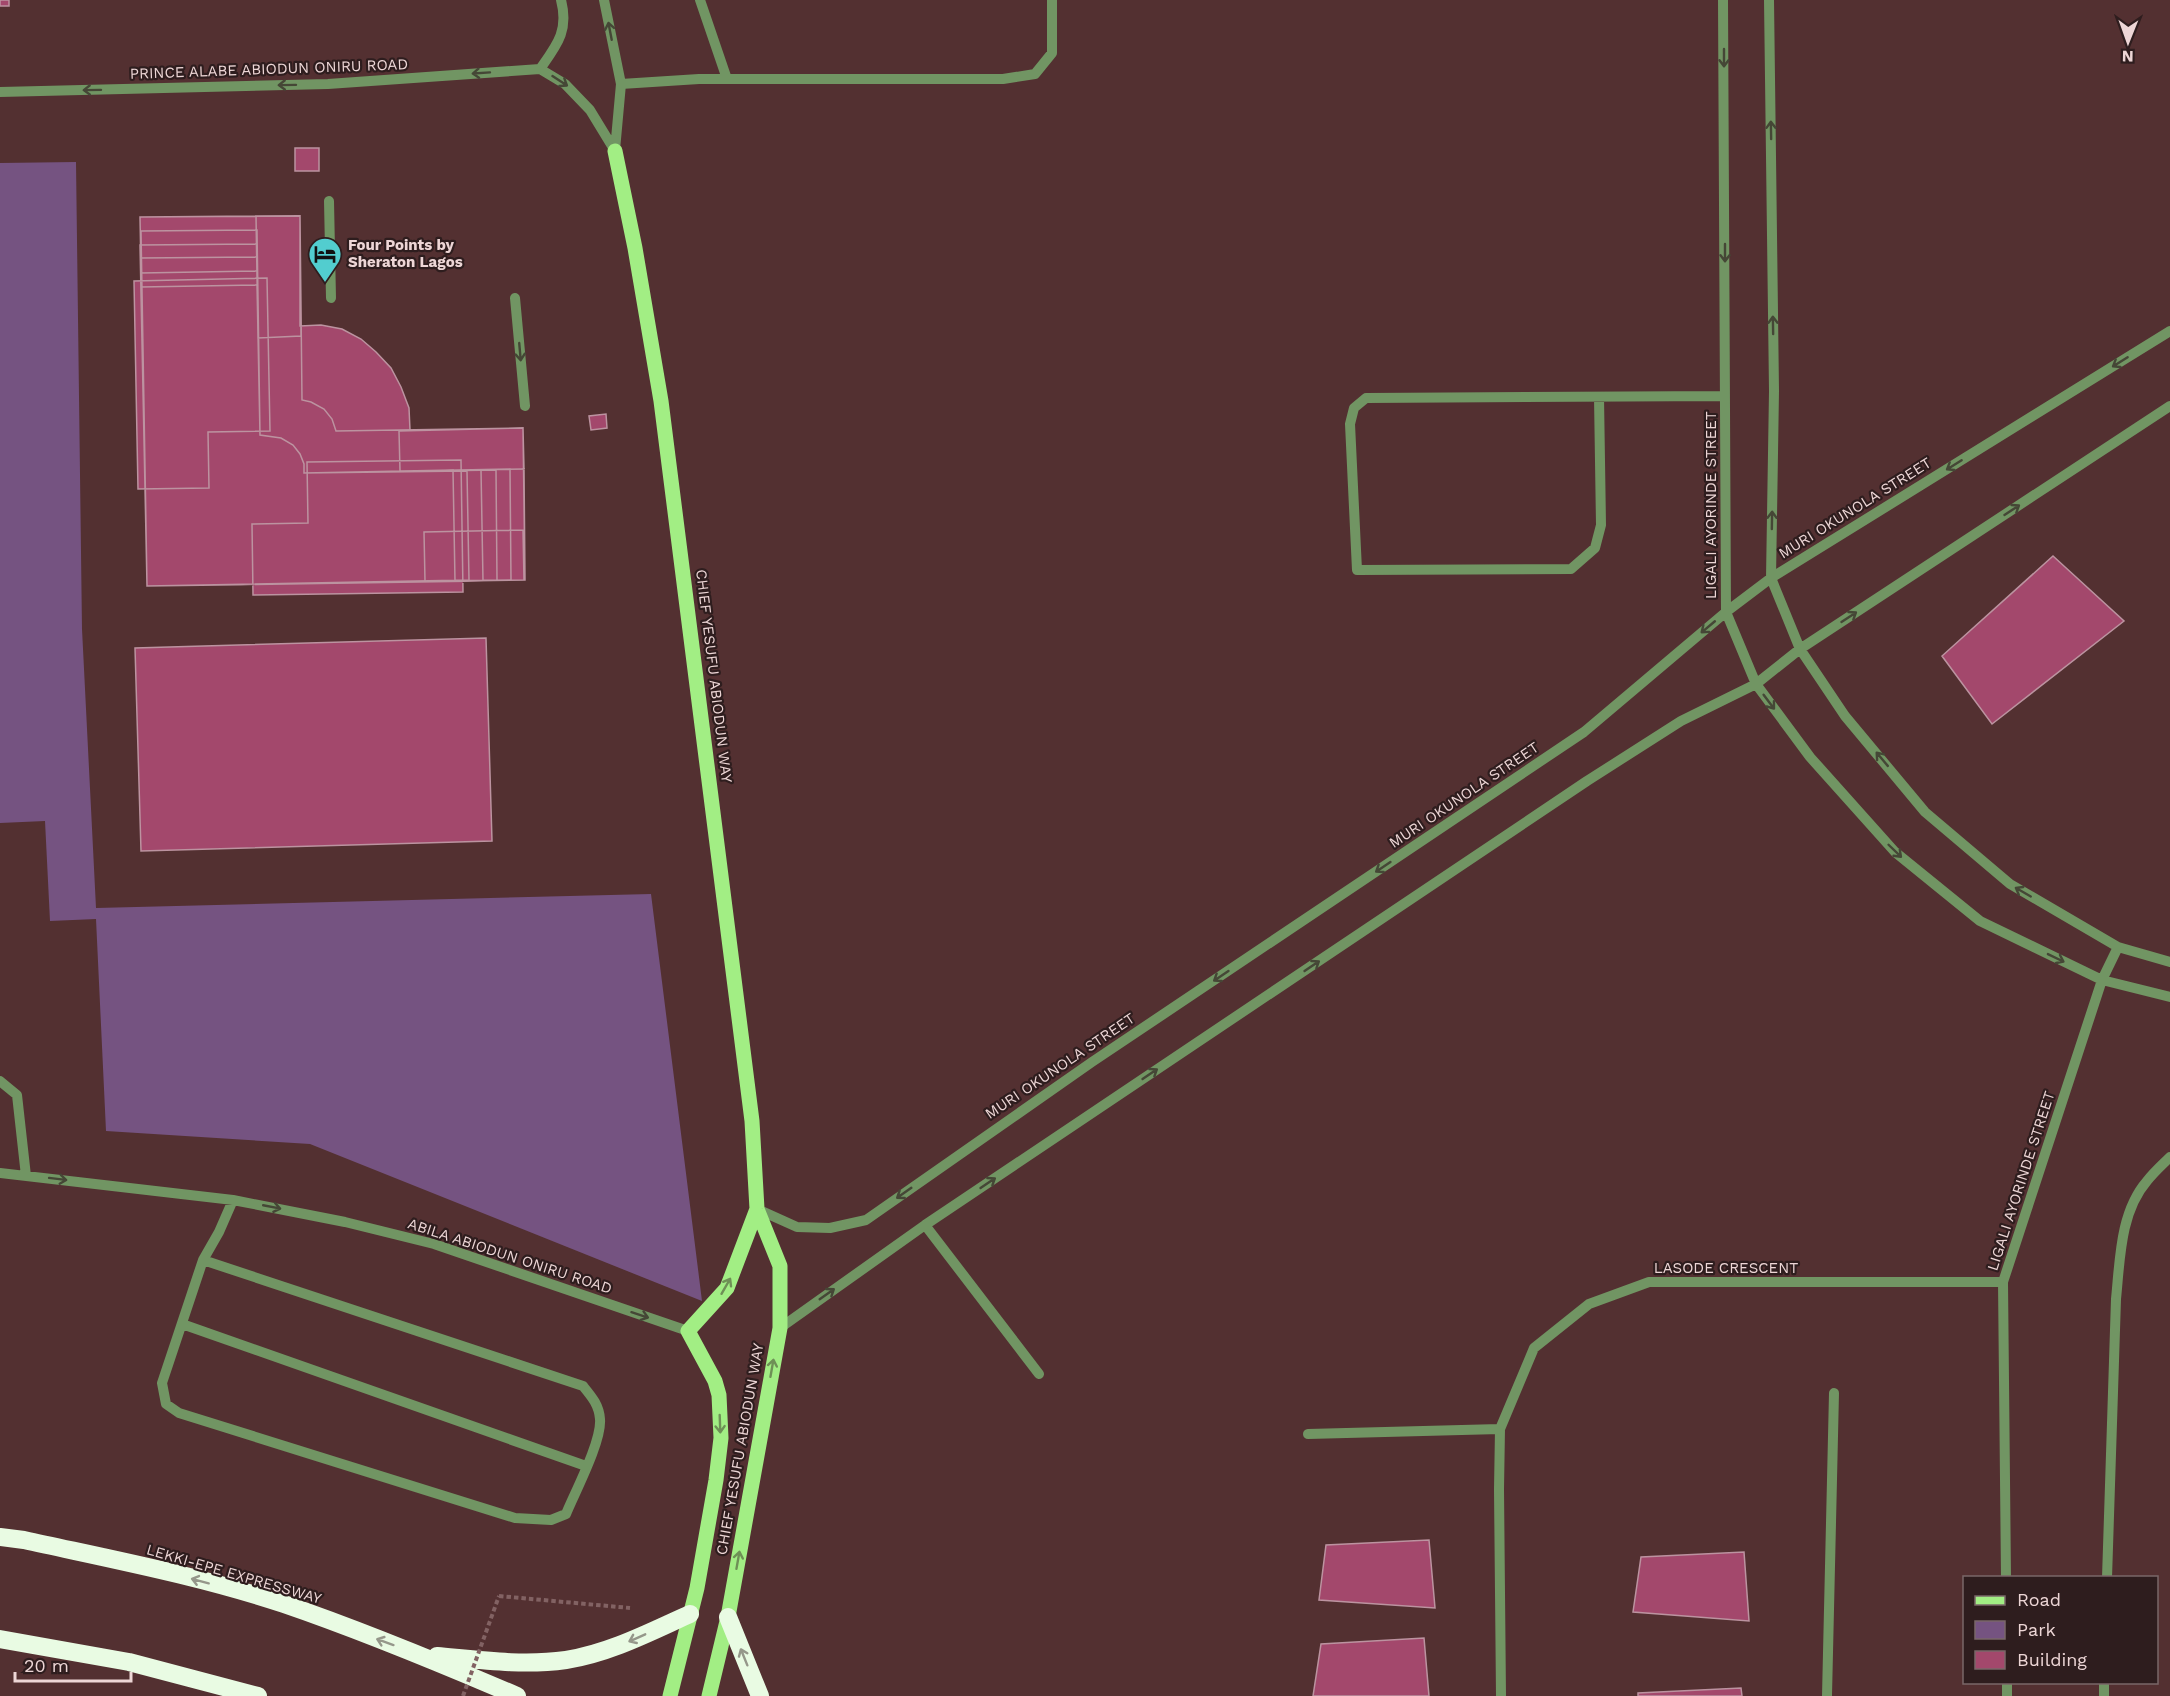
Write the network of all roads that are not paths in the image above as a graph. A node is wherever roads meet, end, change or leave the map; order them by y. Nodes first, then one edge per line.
1 (561, 0) edge
2 (604, 0) edge
3 (700, 0) edge
4 (1052, 0) edge
5 (1724, 0) edge
6 (1769, 0) edge
7 (540, 69) junction
8 (728, 79) junction
9 (621, 84) junction
10 (0, 92) edge
11 (615, 151) junction
12 (329, 201) dead end
13 (331, 298) dead end
14 (515, 298) dead end
15 (2170, 331) edge
16 (1725, 396) junction
17 (1599, 397) junction
18 (525, 406) dead end
19 (2170, 406) edge
20 (1771, 578) junction
21 (1726, 612) junction
22 (1800, 649) junction
23 (1756, 684) junction
24 (2118, 947) junction
25 (2170, 962) edge
26 (2102, 980) junction
27 (2170, 997) edge
28 (0, 1081) edge
29 (2170, 1157) edge
30 (0, 1173) edge
31 (26, 1176) junction
32 (233, 1200) junction
33 (757, 1209) junction
34 (925, 1225) junction
35 (203, 1260) junction
36 (2003, 1282) junction
37 (182, 1324) junction
38 (780, 1328) junction
39 (688, 1330) junction
40 (1039, 1374) dead end
41 (1834, 1393) dead end
42 (1500, 1430) junction
43 (1308, 1434) dead end
44 (586, 1466) junction
45 (0, 1537) edge
46 (2006, 1576) edge
47 (2108, 1576) edge
48 (690, 1614) junction
49 (728, 1617) junction
50 (0, 1639) edge
51 (417, 1653) junction
52 (258, 1696) edge
53 (517, 1696) edge
54 (670, 1696) edge
55 (710, 1696) edge
56 (760, 1696) edge
57 (1501, 1696) edge
58 (1827, 1696) edge

1 - 7 street
9 -> 2 street
3 - 8 street
4 - 8 street
5 -> 16 street, LIGALI AYORINDE STREET
20 -> 6 street
7 -> 10 street, PRINCE ALABE ABIODUN ONIRU ROAD
7 -> 11 street
8 - 9 street
9 - 11 street
11 - 33 main road, CHIEF YESUFU ABIODUN WAY
12 - 13 street
14 -> 18 street
15 -> 20 street, MURI OKUNOLA STREET
16 - 17 street
16 - 21 street, LIGALI AYORINDE STREET
17 - 17 street
22 -> 19 street
20 - 21 street, MURI OKUNOLA STREET
20 - 22 street
21 - 23 street, LIGALI AYORINDE STREET
21 -> 33 street, MURI OKUNOLA STREET
22 - 23 street
24 -> 22 street
23 -> 26 street, LIGALI AYORINDE STREET
34 -> 23 street
24 - 25 street
24 - 26 street, LIGALI AYORINDE STREET
26 - 27 street, LIGALI AYORINDE STREET
26 - 36 street, LIGALI AYORINDE STREET
28 - 31 street
29 - 47 street
30 - 31 street, ABILA ABIODUN ONIRU ROAD
31 -> 32 street, ABILA ABIODUN ONIRU ROAD
32 - 35 street
32 -> 39 street, ABILA ABIODUN ONIRU ROAD
33 - 38 main road, CHIEF YESUFU ABIODUN WAY
39 -> 33 main road, CHIEF YESUFU ABIODUN WAY
38 -> 34 street
34 - 40 street
35 - 37 street
35 - 44 street
36 - 42 street, LASODE CRESCENT
36 - 46 street, LIGALI AYORINDE STREET
37 - 44 street
37 - 44 street
49 -> 38 main road, CHIEF YESUFU ABIODUN WAY
39 -> 48 main road, CHIEF YESUFU ABIODUN WAY
41 - 58 street
42 - 43 street
42 - 57 street, LASODE CRESCENT
51 -> 45 highway, LEKKI-EPE EXPRESSWAY
48 -> 51 highway
48 - 54 main road, CHIEF YESUFU ABIODUN WAY
49 - 55 main road, CHIEF YESUFU ABIODUN WAY
56 -> 49 highway
50 - 52 highway
51 - 53 highway, LEKKI-EPE EXPRESSWAY

